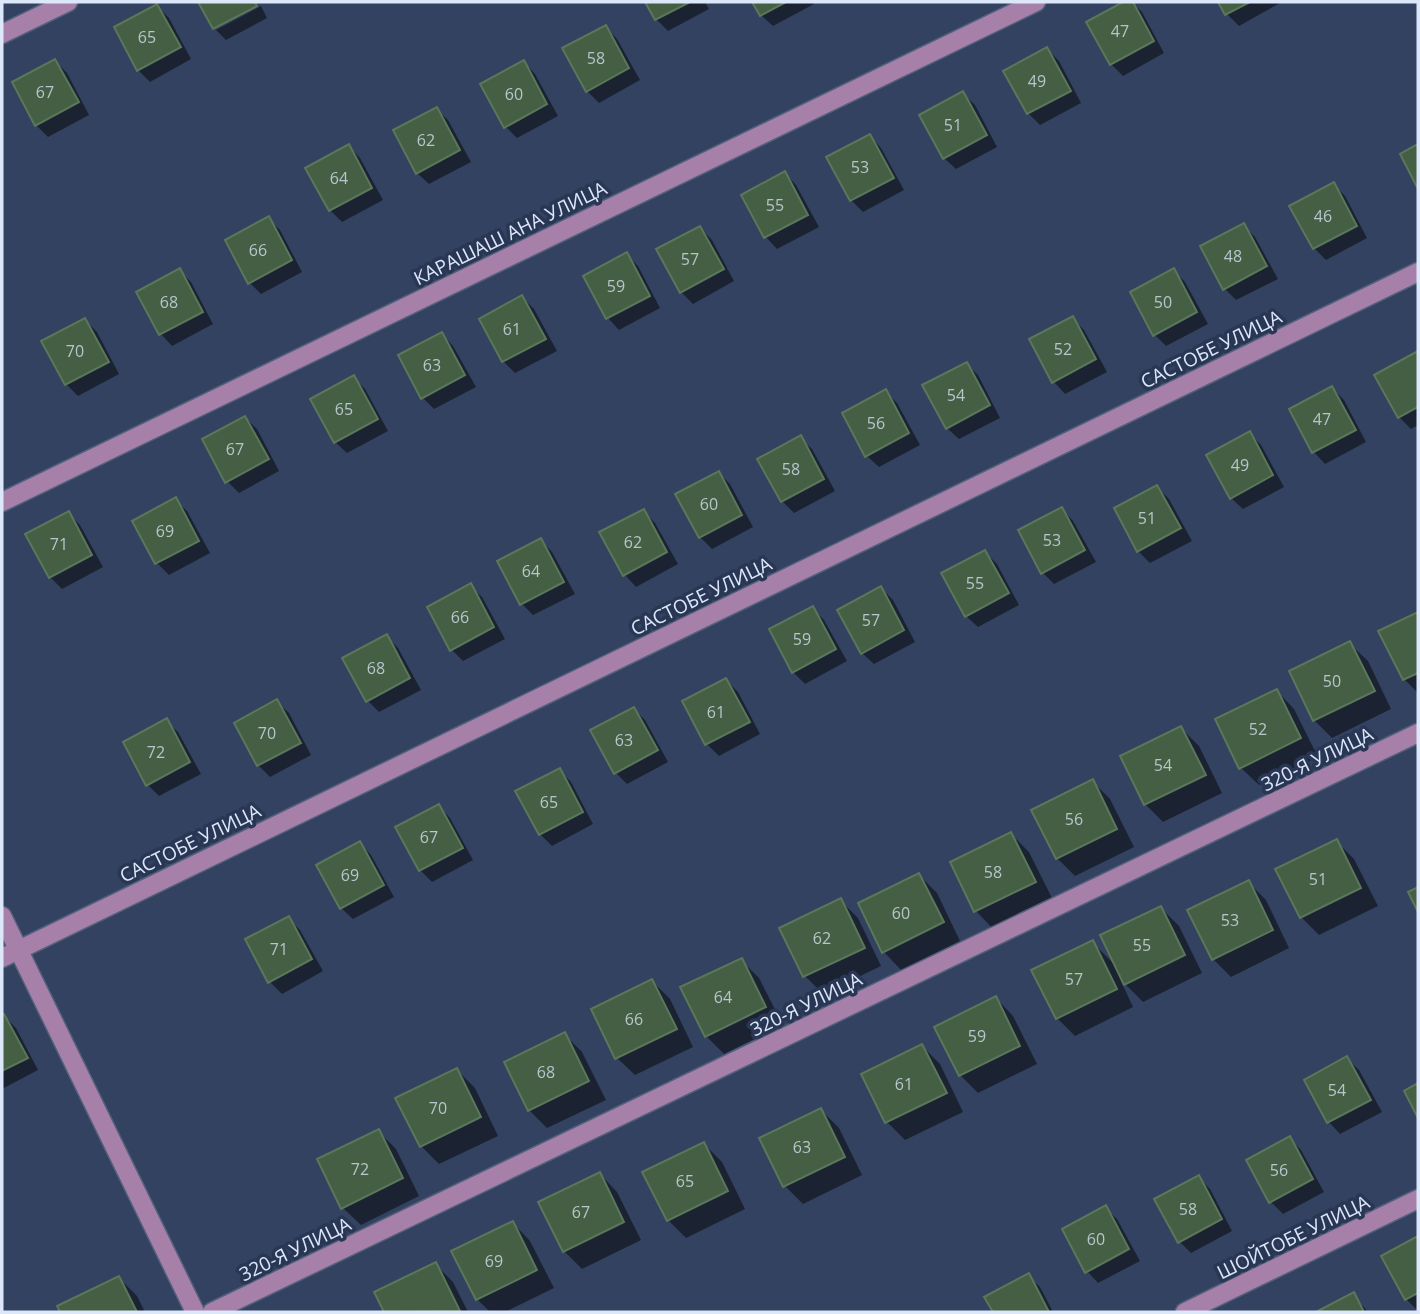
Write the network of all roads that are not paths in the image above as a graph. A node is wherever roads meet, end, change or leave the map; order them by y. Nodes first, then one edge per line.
1 (68, 2) edge
2 (1036, 2) edge
3 (2, 34) edge
4 (1418, 272) edge
5 (2, 502) edge
6 (1418, 733) edge
7 (2, 916) edge
8 (19, 950) junction
9 (2, 958) edge
10 (1418, 1199) edge
11 (195, 1312) edge
12 (212, 1312) edge
13 (1185, 1312) edge

1 - 3 street
2 - 5 street, КАРАШАШ АНА УЛИЦА
4 - 8 street, САСТОБЕ УЛИЦА
6 - 12 street, 320-Я УЛИЦА
7 - 8 street
8 - 9 street, САСТОБЕ УЛИЦА
8 - 11 street
10 - 13 street, ШОЙТОБЕ УЛИЦА

